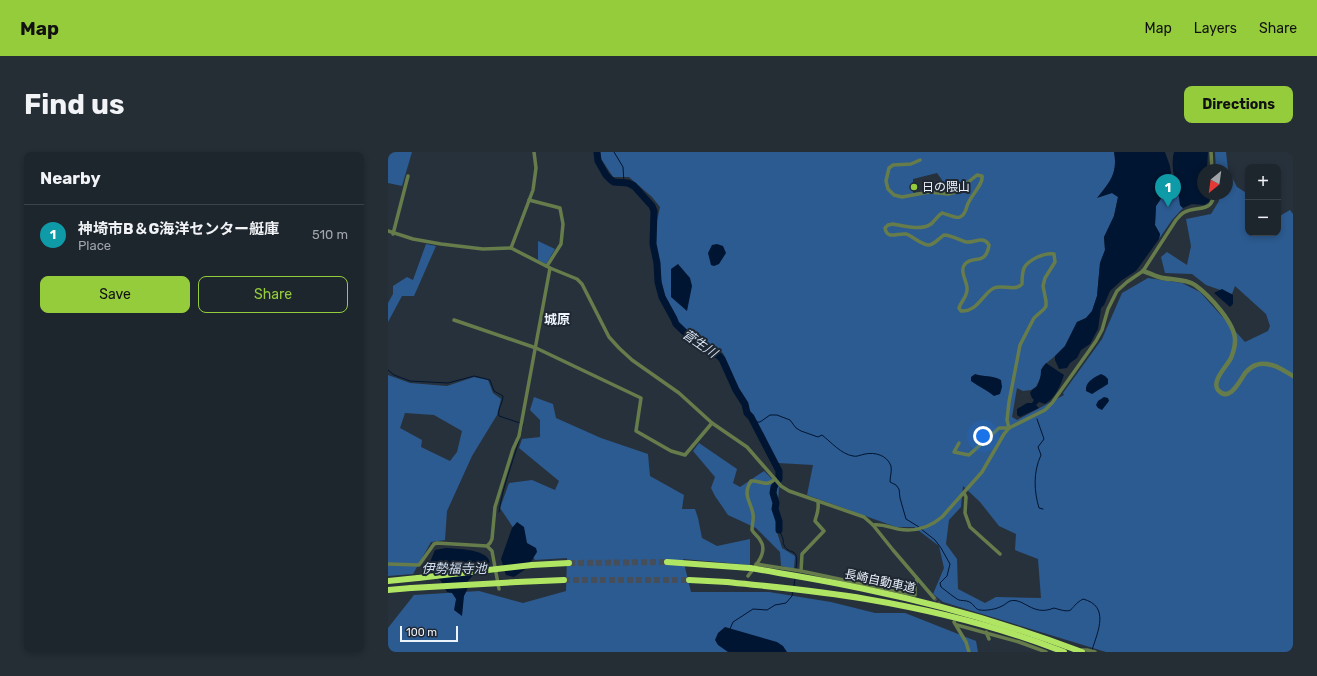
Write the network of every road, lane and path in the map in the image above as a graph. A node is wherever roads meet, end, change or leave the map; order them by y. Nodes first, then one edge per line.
1 (534, 152) edge
2 (1211, 152) edge
3 (920, 160) dead end
4 (1212, 164) edge
5 (408, 176) dead end
6 (529, 200) junction
7 (1213, 200) edge
8 (388, 231) edge
9 (394, 234) junction
10 (511, 248) junction
11 (548, 267) junction
12 (1143, 271) junction
13 (454, 320) dead end
14 (536, 348) junction
15 (1293, 376) edge
16 (712, 423) junction
17 (1009, 428) junction
18 (959, 443) dead end
19 (775, 479) junction
20 (964, 493) junction
21 (818, 501) junction
22 (873, 524) junction
23 (488, 546) junction
24 (1000, 554) dead end
25 (667, 562) tunnel mouth
26 (569, 563) tunnel mouth
27 (388, 564) edge
28 (756, 564) junction
29 (801, 571) junction
30 (748, 576) dead end
31 (917, 579) junction
32 (564, 580) tunnel mouth
33 (689, 580) tunnel mouth
34 (388, 581) edge
35 (499, 589) dead end
36 (388, 590) edge
37 (934, 598) tunnel mouth
38 (986, 632) junction
39 (989, 639) dead end
40 (1083, 651) edge
41 (969, 652) edge
42 (1046, 652) edge
43 (1064, 652) edge
44 (1094, 652) edge

1 - 6 street
2 - 4 street
3 - 17 street
5 - 9 street
6 - 10 street
6 - 11 street
7 - 12 street
8 - 9 street
9 - 10 street
10 - 11 street
11 - 14 street
11 - 16 street
12 - 15 street
12 - 17 street
13 - 14 street
14 - 16 street
14 - 23 street
16 - 19 street
17 - 18 street
17 - 20 street
19 - 21 street
19 - 28 street
20 - 22 street
20 - 24 street
21 - 22 street
21 - 29 street
22 - 31 street
23 - 27 street
23 - 35 street
25 - 40 highway, 長崎自動車道, bridge
26 - 34 highway, bridge
28 - 29 street
28 - 30 street
29 - 31 street
31 - 37 street
32 - 36 highway, bridge
33 - 43 highway, 長崎自動車道, bridge
38 - 39 street
38 - 41 street
38 - 42 street
40 - 44 street

